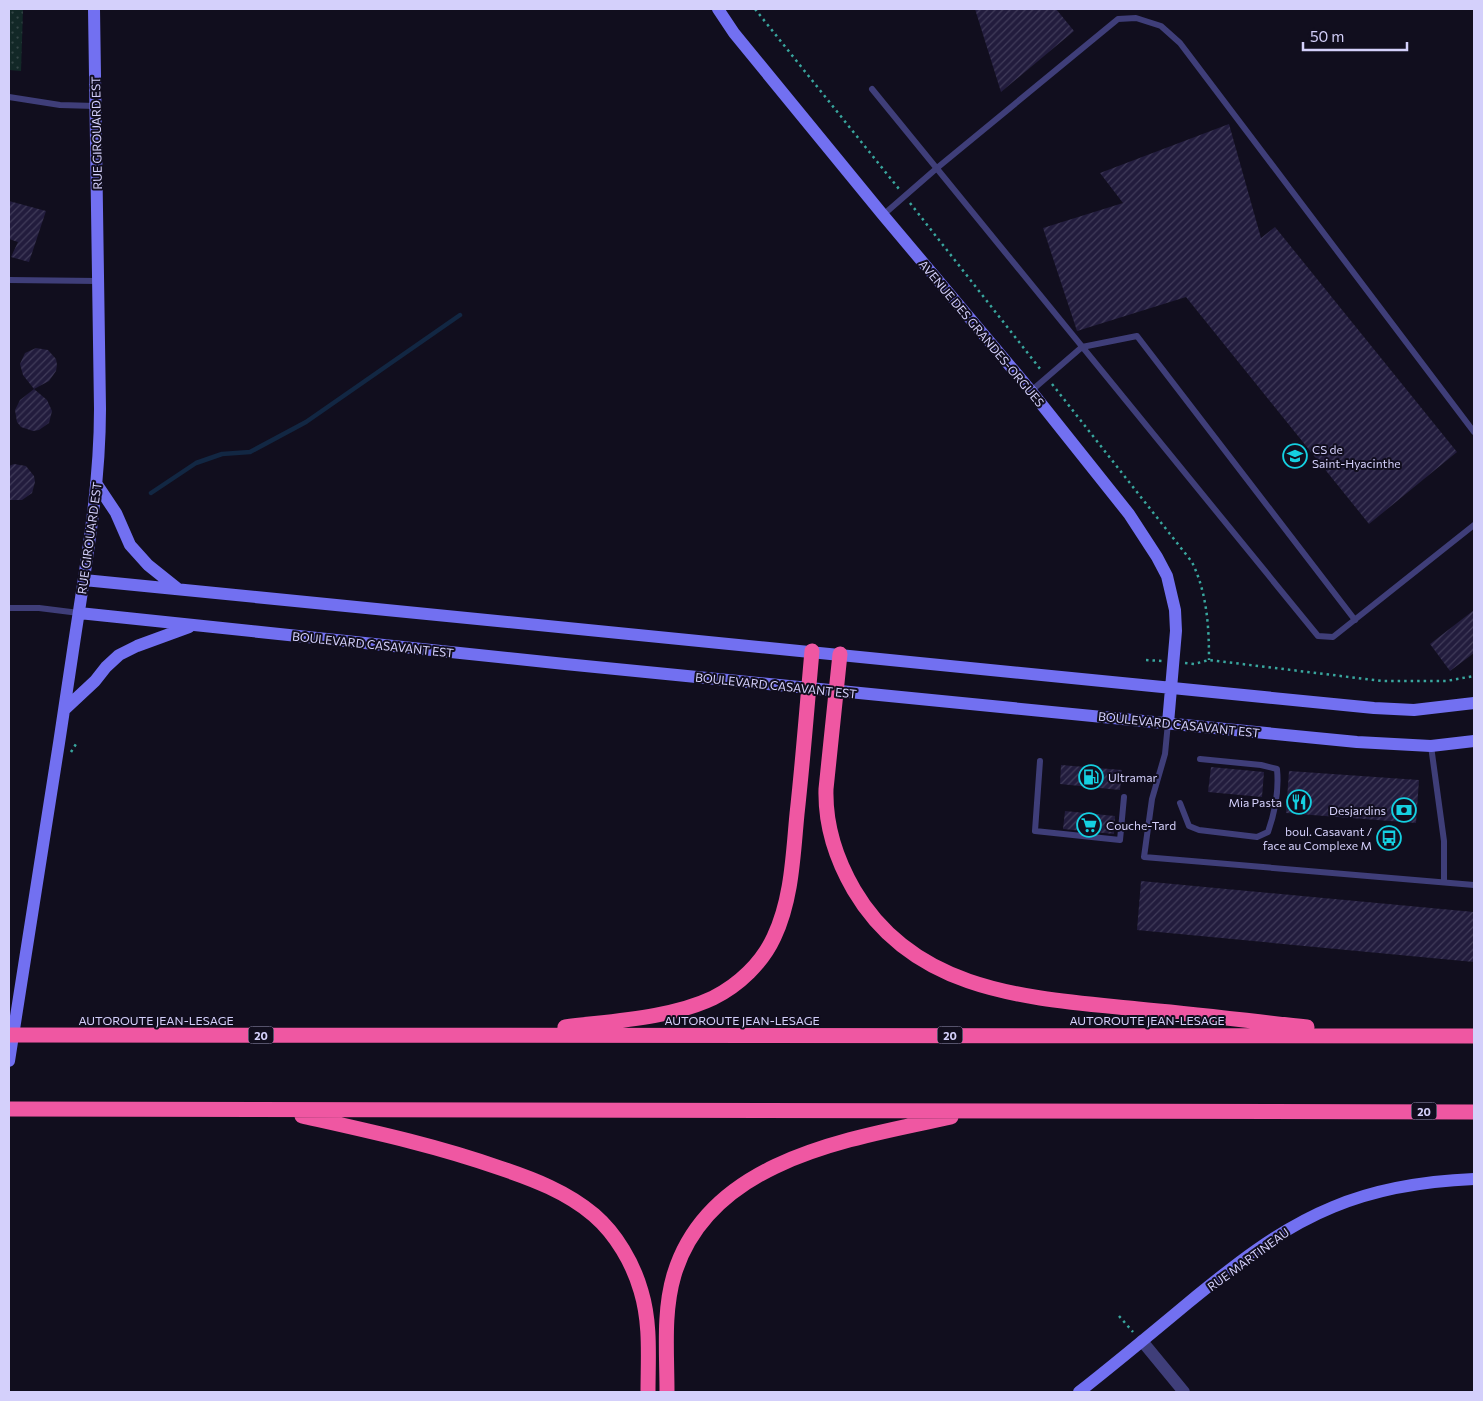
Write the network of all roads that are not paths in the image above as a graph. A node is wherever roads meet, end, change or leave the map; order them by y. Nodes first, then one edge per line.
1 (94, 9) edge
2 (718, 9) edge
3 (872, 89) dead end
4 (9, 97) edge
5 (95, 106) junction
6 (937, 168) junction
7 (883, 215) junction
8 (9, 280) edge
9 (98, 281) junction
10 (1082, 347) junction
11 (1031, 391) junction
12 (1474, 432) edge
13 (96, 483) junction
14 (1474, 525) edge
15 (84, 580) junction
16 (178, 589) junction
17 (9, 608) edge
18 (79, 613) junction
19 (1354, 620) junction
20 (192, 626) junction
21 (812, 652) junction
22 (840, 654) junction
23 (1171, 687) junction
24 (809, 688) junction
25 (837, 690) junction
26 (1474, 703) edge
27 (65, 709) junction
28 (1168, 723) junction
29 (1474, 741) edge
30 (1431, 746) junction
31 (1200, 759) dead end
32 (1040, 761) dead end
33 (1124, 797) dead end
34 (1180, 803) dead end
35 (1444, 882) junction
36 (1474, 885) edge
37 (9, 1035) edge
38 (513, 1035) junction
39 (1387, 1036) junction
40 (1474, 1036) edge
41 (9, 1061) edge
42 (9, 1109) edge
43 (276, 1110) junction
44 (980, 1111) junction
45 (1474, 1112) edge
46 (1474, 1179) edge
47 (1139, 1338) junction
48 (648, 1392) edge
49 (667, 1392) edge
50 (1079, 1392) edge
51 (1184, 1392) edge

1 - 5 street, RUE GIROUARD EST
2 - 7 street, AVENUE DES GRANDES-ORGUES
3 - 6 lane
4 - 5 lane
5 - 9 street, RUE GIROUARD EST
6 - 7 lane
6 - 10 lane
6 - 12 lane
7 - 11 street, AVENUE DES GRANDES-ORGUES
8 - 9 lane
9 - 13 street, RUE GIROUARD EST
10 - 11 lane
10 - 19 lane
10 - 19 lane
11 - 23 street, AVENUE DES GRANDES-ORGUES
13 - 15 street, RUE GIROUARD EST
13 - 16 street
14 - 19 lane
15 - 16 street
15 - 18 street, RUE GIROUARD EST
16 - 21 street
17 - 18 lane
18 - 20 street, BOULEVARD CASAVANT EST
18 - 27 street, RUE GIROUARD EST
20 - 24 street, BOULEVARD CASAVANT EST
20 - 27 street
21 - 22 street
21 - 24 highway
22 - 23 street
22 - 25 highway
23 - 26 street
23 - 28 street, AVENUE DES GRANDES-ORGUES
24 - 25 street, BOULEVARD CASAVANT EST
24 - 38 highway
25 - 28 street, BOULEVARD CASAVANT EST
25 - 39 highway
27 - 41 street, RUE GIROUARD EST
28 - 30 street, BOULEVARD CASAVANT EST
28 - 35 lane
29 - 30 street, BOULEVARD CASAVANT EST
30 - 35 lane
31 - 34 lane
32 - 33 lane
35 - 36 lane
37 - 38 highway, AUTOROUTE JEAN-LESAGE / 20
38 - 39 highway, AUTOROUTE JEAN-LESAGE / 20
39 - 40 highway, AUTOROUTE JEAN-LESAGE / 20
42 - 43 highway, 20
43 - 44 highway, 20
43 - 48 highway
44 - 45 highway, 20
44 - 49 highway
46 - 47 street, RUE MARTINEAU
47 - 50 street, RUE MARTINEAU
47 - 51 street

